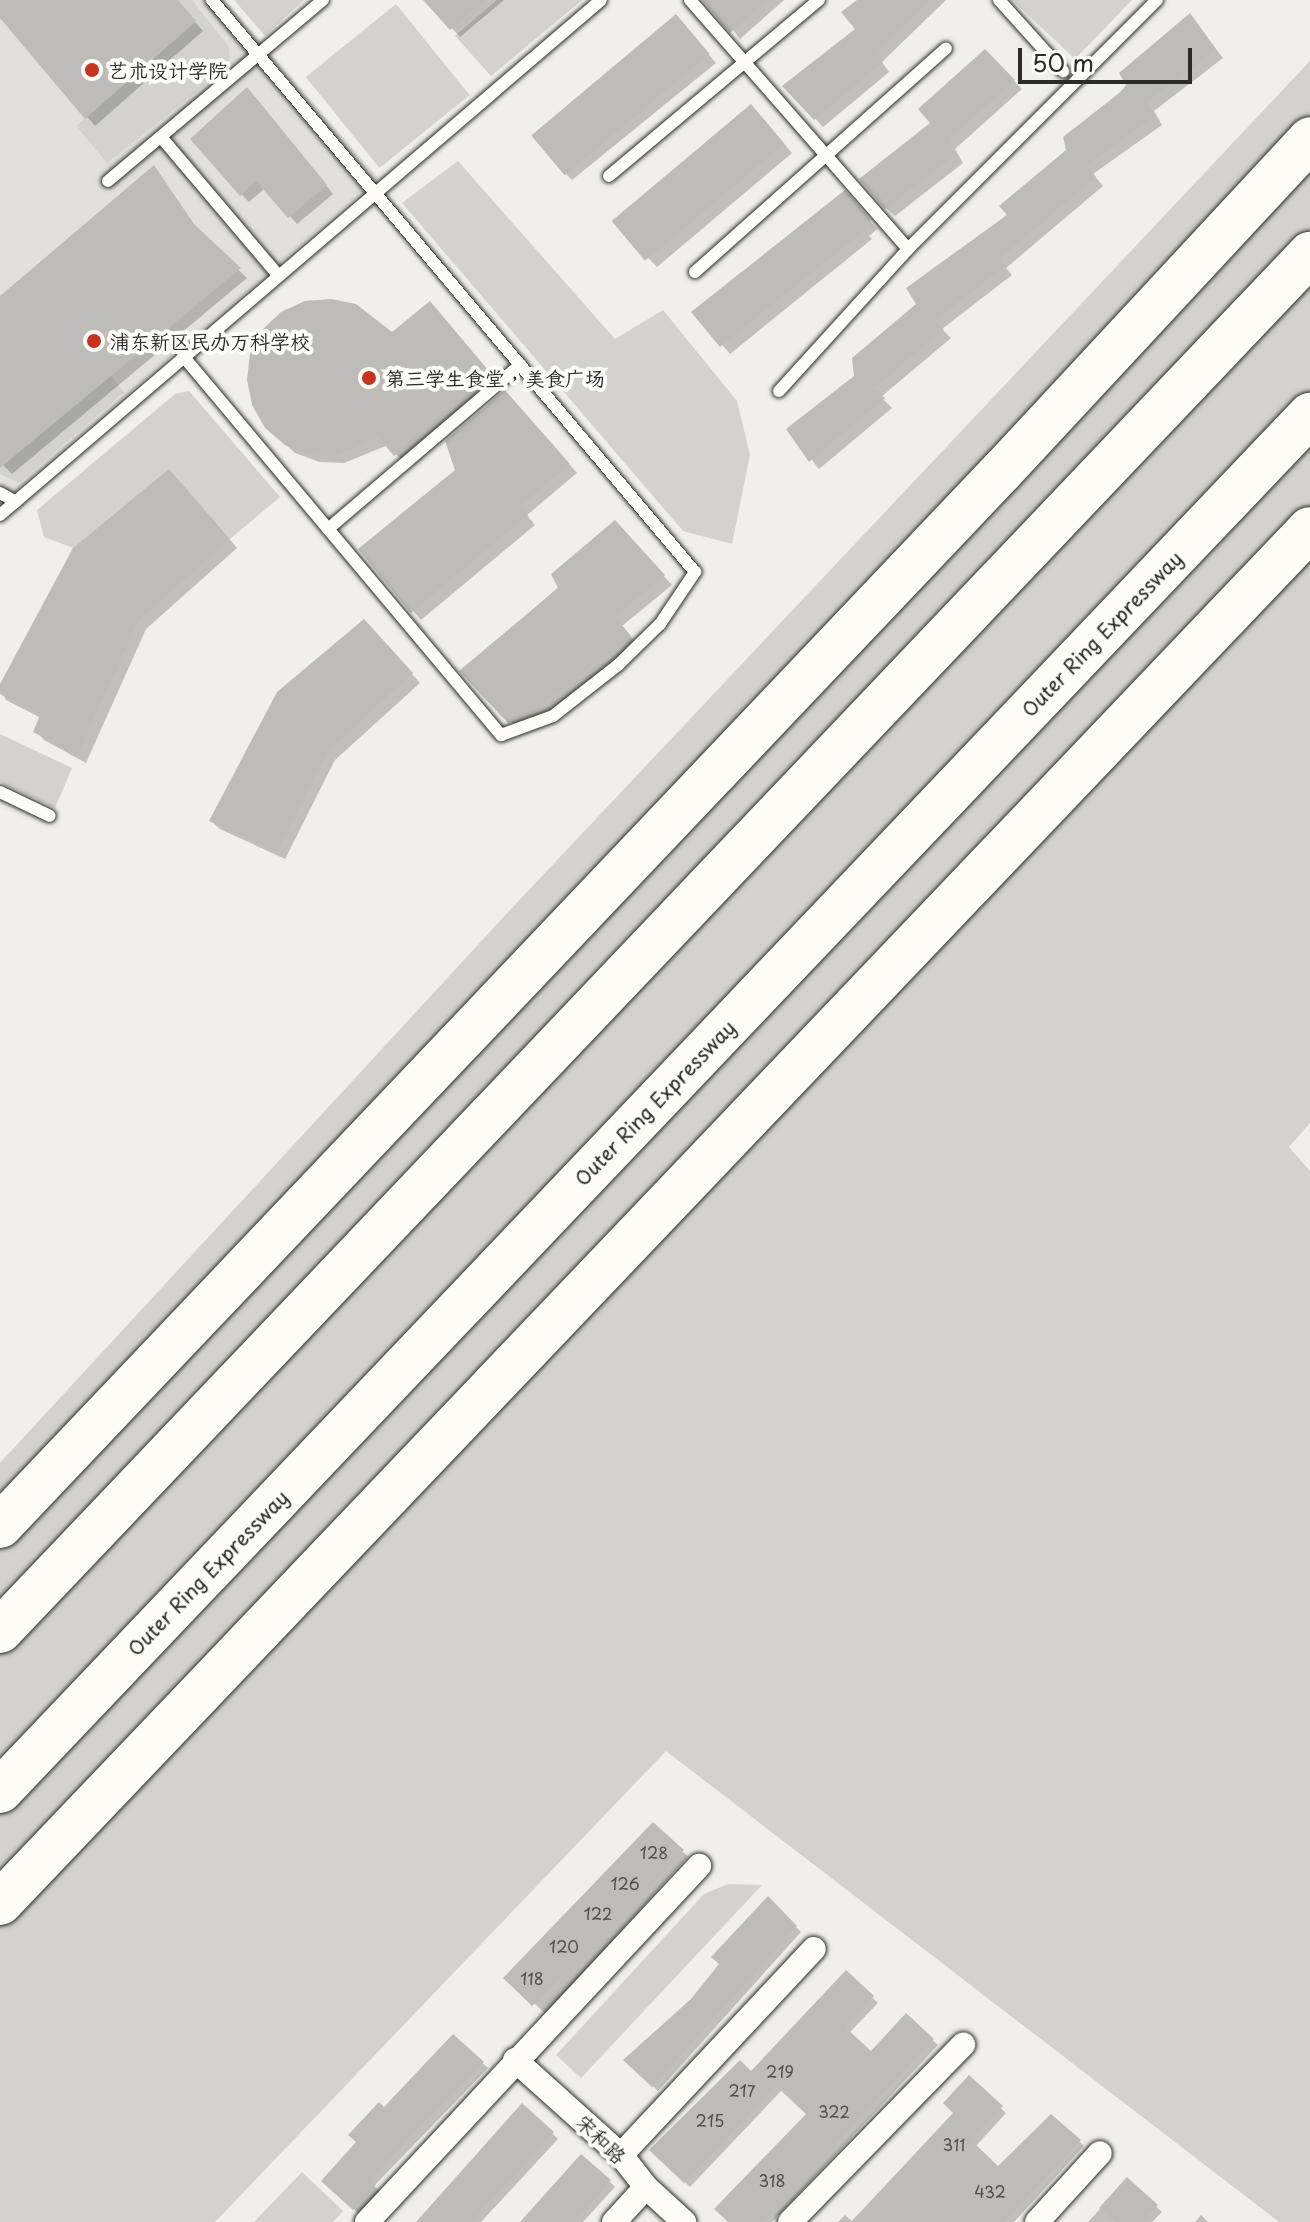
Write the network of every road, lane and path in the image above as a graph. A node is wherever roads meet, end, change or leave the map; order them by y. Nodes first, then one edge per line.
1 (212, 0) edge
2 (323, 0) edge
3 (601, 0) edge
4 (690, 0) edge
5 (819, 0) edge
6 (999, 0) edge
7 (1157, 0) edge
8 (946, 48) dead end
9 (258, 54) junction
10 (747, 64) junction
11 (1063, 71) dead end
12 (161, 137) junction
13 (1310, 139) edge
14 (828, 158) junction
15 (609, 176) dead end
16 (108, 181) dead end
17 (373, 191) junction
18 (908, 249) junction
19 (1310, 254) edge
20 (695, 272) dead end
21 (277, 274) junction
22 (183, 356) junction
23 (520, 365) junction
24 (779, 391) dead end
25 (1310, 415) edge
26 (0, 493) edge
27 (16, 502) junction
28 (0, 515) edge
29 (328, 529) junction
30 (1310, 529) edge
31 (0, 792) edge
32 (50, 816) dead end
33 (0, 1526) edge
34 (0, 1631) edge
35 (0, 1791) edge
36 (699, 1866) dead end
37 (0, 1903) edge
38 (814, 1949) dead end
39 (963, 2045) dead end
40 (515, 2060) junction
41 (1100, 2153) dead end
42 (621, 2155) junction
43 (646, 2187) junction
44 (367, 2222) edge
45 (614, 2222) edge
46 (684, 2222) edge
47 (790, 2222) edge
48 (1037, 2222) edge

1 - 9 lane
2 - 9 lane
3 - 17 lane
4 - 10 lane
5 - 10 lane
6 - 11 lane
7 - 18 lane
8 - 14 lane
9 - 12 lane
9 - 17 lane
10 - 14 lane
10 - 15 lane
12 - 16 lane
12 - 21 lane
13 - 33 highway
14 - 18 lane
14 - 20 lane
17 - 21 lane
17 - 23 lane
18 - 24 lane
19 - 34 highway
21 - 22 lane
22 - 27 lane
22 - 29 lane
23 - 29 lane
23 - 29 lane
25 - 35 highway, Outer Ring Expressway
26 - 27 lane
27 - 28 lane
30 - 37 highway
31 - 32 lane
36 - 40 street
38 - 42 street
39 - 47 street
40 - 42 street, 宋和路
40 - 44 street
41 - 48 street
42 - 43 street, 宋和路
43 - 45 street
43 - 46 street, 宋和路

